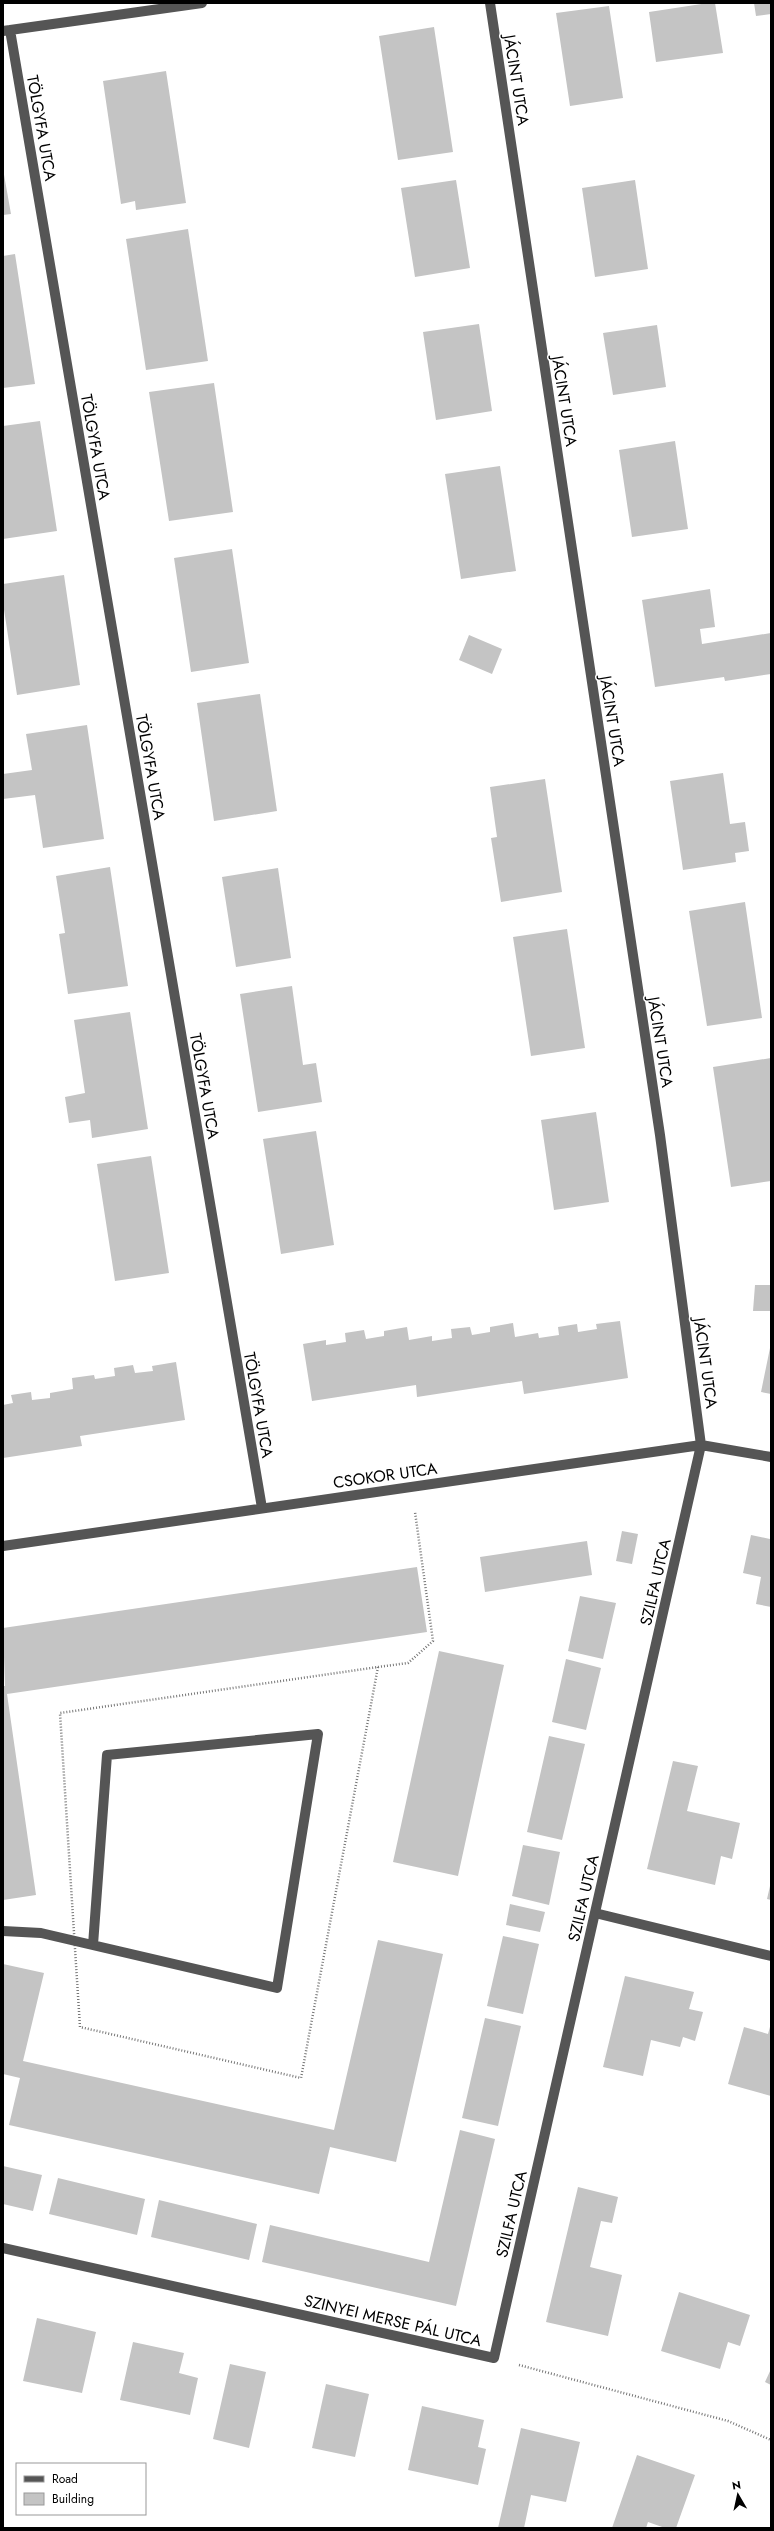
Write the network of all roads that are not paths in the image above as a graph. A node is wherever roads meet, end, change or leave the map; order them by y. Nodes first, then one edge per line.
1 (202, 3) edge
2 (490, 3) edge
3 (7, 31) edge
4 (701, 1445) junction
5 (771, 1457) edge
6 (262, 1508) junction
7 (3, 1546) edge
8 (595, 1913) junction
9 (3, 1931) edge
10 (93, 1946) junction
11 (771, 1956) edge
12 (3, 2248) edge
13 (494, 2358) joint

1 - 3 street
2 - 4 street, JÁCINT UTCA
3 - 6 street, TÖLGYFA UTCA
4 - 5 street, CSOKOR UTCA
4 - 6 street, CSOKOR UTCA
4 - 8 street, SZILFA UTCA
6 - 7 street, CSOKOR UTCA
8 - 11 street
8 - 13 street, SZILFA UTCA
9 - 10 street
10 - 10 street
12 - 13 street, SZINYEI MERSE PÁL UTCA

